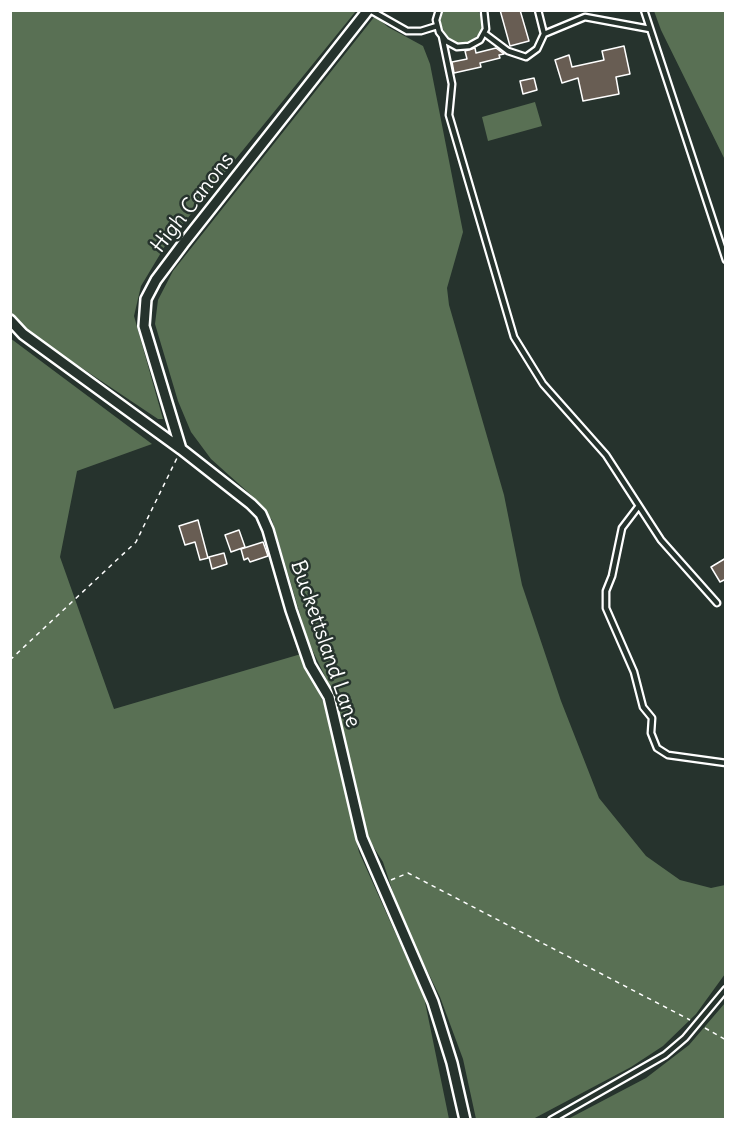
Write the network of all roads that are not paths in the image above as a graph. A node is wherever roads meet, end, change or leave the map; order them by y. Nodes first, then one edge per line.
1 (369, 10) edge
2 (439, 10) edge
3 (484, 10) edge
4 (538, 10) edge
5 (644, 10) edge
6 (437, 26) junction
7 (650, 29) junction
8 (484, 33) junction
9 (544, 34) junction
10 (442, 36) junction
11 (726, 260) edge
12 (10, 320) edge
13 (181, 449) junction
14 (638, 507) junction
15 (717, 603) dead end
16 (726, 763) edge
17 (726, 989) edge
18 (465, 1119) edge
19 (551, 1119) edge

1 - 6 lane
1 - 13 street, High Canons
2 - 6 lane
3 - 8 lane
4 - 9 lane
5 - 7 lane
6 - 10 lane
7 - 9 lane
7 - 11 lane
8 - 9 lane
8 - 10 lane
10 - 14 lane
12 - 13 street, Buckettsland Lane
13 - 18 street, Buckettsland Lane
14 - 15 lane
14 - 16 lane
17 - 19 lane

